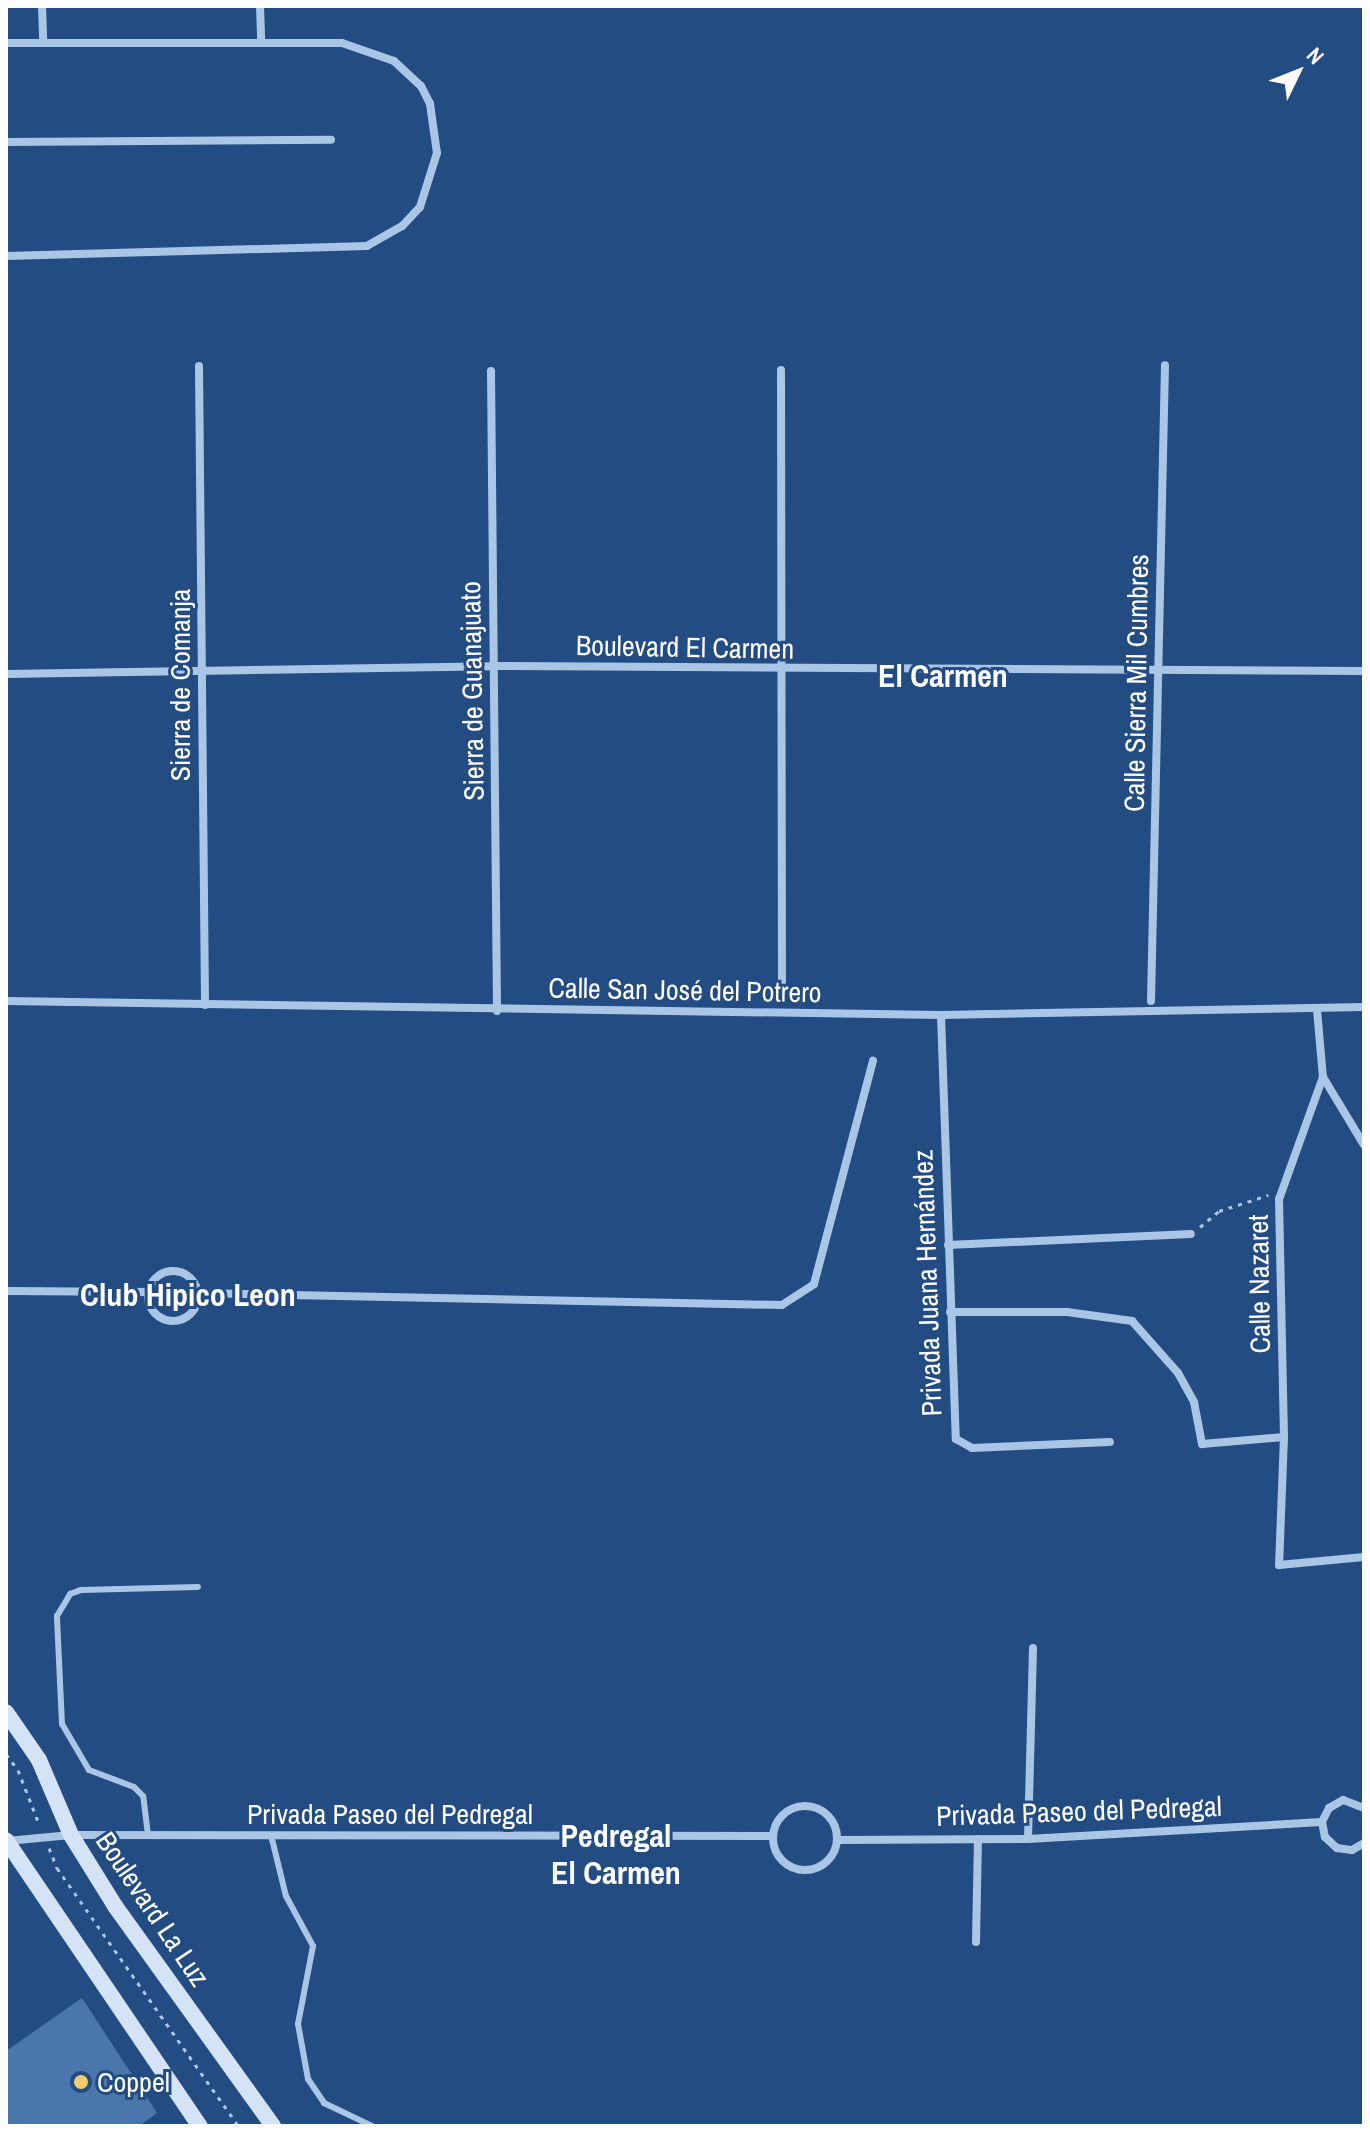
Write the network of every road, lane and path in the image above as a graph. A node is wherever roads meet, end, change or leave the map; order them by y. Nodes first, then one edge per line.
1 (42, 6) edge
2 (260, 6) edge
3 (261, 42) junction
4 (6, 43) edge
5 (43, 43) junction
6 (331, 140) dead end
7 (6, 142) edge
8 (6, 256) edge
9 (1165, 365) dead end
10 (199, 366) dead end
11 (781, 370) dead end
12 (491, 371) dead end
13 (493, 666) junction
14 (1159, 666) junction
15 (781, 671) junction
16 (1364, 671) edge
17 (202, 673) junction
18 (6, 674) edge
19 (782, 1000) dead end
20 (6, 1001) edge
21 (1151, 1001) dead end
22 (205, 1005) junction
23 (1364, 1007) edge
24 (1317, 1010) junction
25 (497, 1011) junction
26 (941, 1015) junction
27 (873, 1061) dead end
28 (1323, 1077) junction
29 (1364, 1145) edge
30 (1281, 1190) junction
31 (1191, 1234) joint
32 (948, 1245) junction
33 (6, 1291) edge
34 (148, 1292) junction
35 (198, 1293) junction
36 (950, 1312) junction
37 (1284, 1437) junction
38 (1110, 1442) dead end
39 (1364, 1557) edge
40 (198, 1587) dead end
41 (1033, 1648) dead end
42 (6, 1712) edge
43 (6, 1754) edge
44 (1364, 1808) edge
45 (1322, 1822) junction
46 (71, 1835) junction
47 (148, 1835) junction
48 (271, 1835) junction
49 (44, 1836) junction
50 (772, 1836) junction
51 (978, 1839) junction
52 (1028, 1839) junction
53 (7, 1840) edge
54 (838, 1840) junction
55 (1364, 1843) edge
56 (976, 1942) dead end
57 (192, 2123) edge
58 (238, 2126) edge
59 (273, 2126) edge
60 (372, 2126) edge

1 - 5 street
2 - 3 street
3 - 5 street
3 - 8 street
4 - 5 street
6 - 7 street
9 - 14 street, Calle Sierra Mil Cumbres
10 - 17 street, Sierra de Comanja
11 - 15 street
12 - 13 street, Sierra de Guanajuato
13 - 15 street, Boulevard El Carmen
13 - 17 street, Boulevard El Carmen
13 - 25 street, Sierra de Guanajuato
14 - 15 street, Boulevard El Carmen
14 - 16 street, Boulevard El Carmen
14 - 21 street, Calle Sierra Mil Cumbres
15 - 19 street
17 - 18 street, Boulevard El Carmen
17 - 22 street, Sierra de Comanja
20 - 22 street, Calle San José del Potrero
22 - 25 street, Calle San José del Potrero
23 - 24 street, Calle San José del Potrero
24 - 26 street, Calle San José del Potrero
24 - 28 street, Calle Nazaret
25 - 26 street, Calle San José del Potrero
26 - 32 street, Privada Juana Hernández
27 - 35 street
28 - 29 street
28 - 30 street, Calle Nazaret
30 - 31 path
30 - 37 street, Calle Nazaret
31 - 32 street
32 - 36 street, Privada Juana Hernández
33 - 34 street
34 - 35 street
34 - 35 street
36 - 37 street
36 - 38 street, Privada Juana Hernández
37 - 39 street, Calle Nazaret
40 - 47 lane
41 - 52 street
42 - 46 main road, Boulevard La Luz
43 - 49 path
44 - 45 street
45 - 52 street, Privada Paseo del Pedregal
45 - 55 street
46 - 47 street, Privada Paseo del Pedregal
46 - 49 street, Privada Paseo del Pedregal
46 - 59 main road, Boulevard La Luz
47 - 48 street, Privada Paseo del Pedregal
48 - 50 street, Privada Paseo del Pedregal
48 - 60 lane
49 - 53 street, Privada Paseo del Pedregal
49 - 58 path
50 - 54 street
50 - 54 street
51 - 52 street, Privada Paseo del Pedregal
51 - 54 street, Privada Paseo del Pedregal
51 - 56 street
53 - 57 main road

